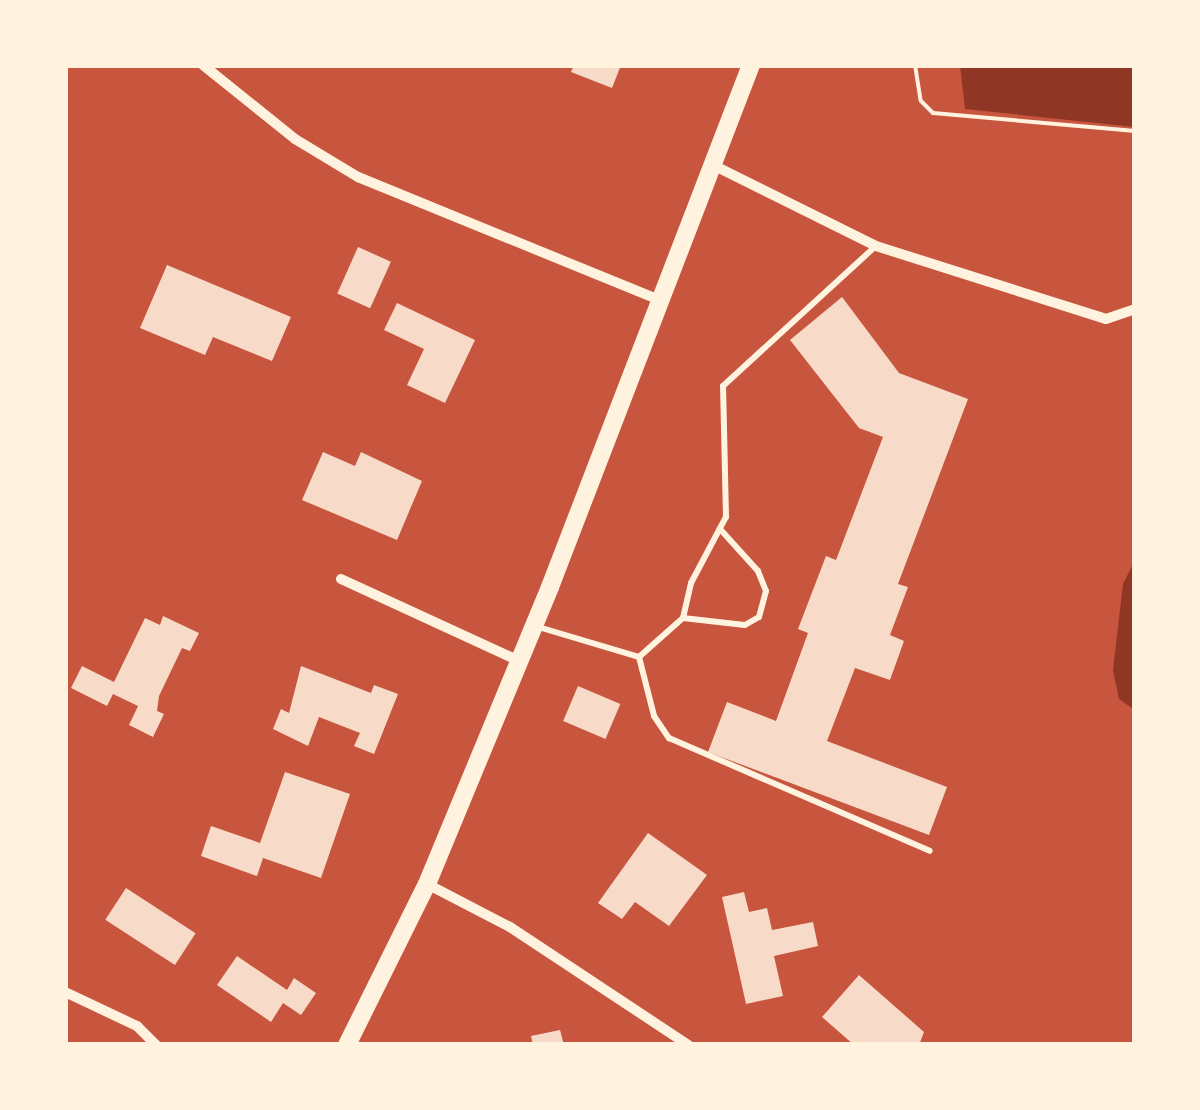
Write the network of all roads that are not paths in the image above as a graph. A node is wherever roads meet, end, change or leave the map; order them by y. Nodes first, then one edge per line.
1 (203, 65) edge
2 (751, 65) edge
3 (712, 165) junction
4 (876, 246) junction
5 (660, 300) junction
6 (1135, 309) edge
7 (720, 529) junction
8 (341, 579) dead end
9 (683, 618) junction
10 (534, 625) junction
11 (640, 657) junction
12 (518, 662) junction
13 (930, 851) dead end
14 (426, 884) junction
15 (65, 992) edge
16 (156, 1045) edge
17 (347, 1045) edge
18 (688, 1045) edge

1 - 5 street
2 - 3 main road
3 - 4 street
3 - 5 main road
4 - 6 street
4 - 7 lane
5 - 10 main road
7 - 9 lane
7 - 9 lane
8 - 12 street
9 - 11 lane
10 - 11 lane
10 - 12 main road
11 - 13 lane
12 - 14 main road
14 - 17 main road
14 - 18 street
15 - 16 street

